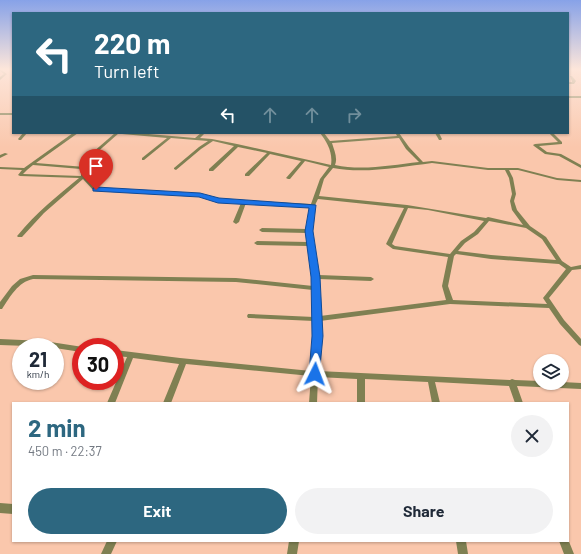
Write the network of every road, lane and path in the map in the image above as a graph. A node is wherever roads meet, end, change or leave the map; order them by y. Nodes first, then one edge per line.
1 (569, 97) edge
2 (581, 98) edge
3 (0, 114) edge
4 (12, 114) edge
5 (24, 134) edge
6 (75, 134) edge
7 (116, 134) edge
8 (150, 134) edge
9 (202, 134) edge
10 (323, 134) edge
11 (438, 134) edge
12 (552, 134) edge
13 (399, 135) edge
14 (170, 137) junction
15 (20, 139) dead end
16 (196, 139) junction
17 (440, 139) dead end
18 (212, 140) junction
19 (329, 142) junction
20 (237, 146) junction
21 (269, 153) junction
22 (6, 154) dead end
23 (92, 154) dead end
24 (0, 157) edge
25 (144, 159) dead end
26 (303, 161) junction
27 (421, 162) junction
28 (33, 164) junction
29 (332, 167) junction
30 (581, 167) edge
31 (0, 168) edge
32 (25, 169) junction
33 (176, 169) dead end
34 (506, 169) junction
35 (211, 170) dead end
36 (247, 175) dead end
37 (83, 177) junction
38 (288, 178) dead end
39 (581, 181) edge
40 (316, 197) junction
41 (244, 202) junction
42 (313, 206) junction
43 (407, 206) junction
44 (488, 219) junction
45 (236, 222) dead end
46 (528, 227) junction
47 (262, 230) dead end
48 (309, 231) junction
49 (20, 236) dead end
50 (257, 244) dead end
51 (311, 244) junction
52 (453, 254) junction
53 (560, 262) junction
54 (581, 267) edge
55 (570, 270) junction
56 (316, 277) junction
57 (371, 279) dead end
58 (315, 288) junction
59 (450, 302) junction
60 (551, 306) junction
61 (0, 307) edge
62 (250, 316) dead end
63 (317, 319) junction
64 (0, 342) edge
65 (581, 343) edge
66 (72, 348) edge
67 (124, 354) edge
68 (131, 355) junction
69 (183, 362) junction
70 (315, 374) junction
71 (361, 377) junction
72 (431, 380) junction
73 (512, 382) junction
74 (581, 386) edge
75 (111, 402) edge
76 (167, 402) edge
77 (313, 402) edge
78 (361, 402) edge
79 (436, 402) edge
80 (519, 402) edge
81 (0, 508) edge
82 (12, 509) edge
83 (112, 542) edge
84 (294, 542) edge
85 (461, 542) edge
86 (564, 542) edge
87 (106, 554) edge
88 (292, 554) edge
89 (463, 554) edge
90 (568, 554) edge

1 - 2 street
3 - 4 street
5 - 15 street
6 - 28 street
7 - 23 street
8 - 14 street
9 - 16 street
10 - 19 street
11 - 17 street
12 - 30 street
13 - 19 street
13 - 27 street
14 - 16 street
14 - 25 street
16 - 18 street
18 - 20 street
18 - 33 street
19 - 29 street
20 - 21 street
20 - 35 street
21 - 26 street
21 - 36 street
22 - 24 street
26 - 29 street
26 - 38 street
27 - 29 street
27 - 34 street
28 - 32 street
28 - 37 street
29 - 40 street
31 - 32 street
32 - 37 street
34 - 39 street
34 - 46 street
37 - 41 street
37 - 49 street
40 - 42 street
40 - 43 street
41 - 42 street
41 - 45 street
42 - 48 street
43 - 44 street
43 - 52 street
44 - 46 street
44 - 52 street
46 - 53 street
47 - 48 street
48 - 51 street
50 - 51 street
51 - 56 street
52 - 53 street
52 - 59 street
53 - 55 street
54 - 55 street
55 - 60 street
56 - 57 street
56 - 58 street
58 - 61 street
58 - 63 street
59 - 60 street
59 - 63 street
60 - 65 street
62 - 63 street
63 - 70 street
64 - 66 street
67 - 68 street
68 - 69 street
68 - 75 street
69 - 70 street
69 - 76 street
70 - 71 street
70 - 77 street
71 - 72 street
71 - 78 street
72 - 73 street
72 - 79 street
73 - 74 street
73 - 80 street
81 - 82 street
83 - 87 street
84 - 88 street
85 - 89 street
86 - 90 street

